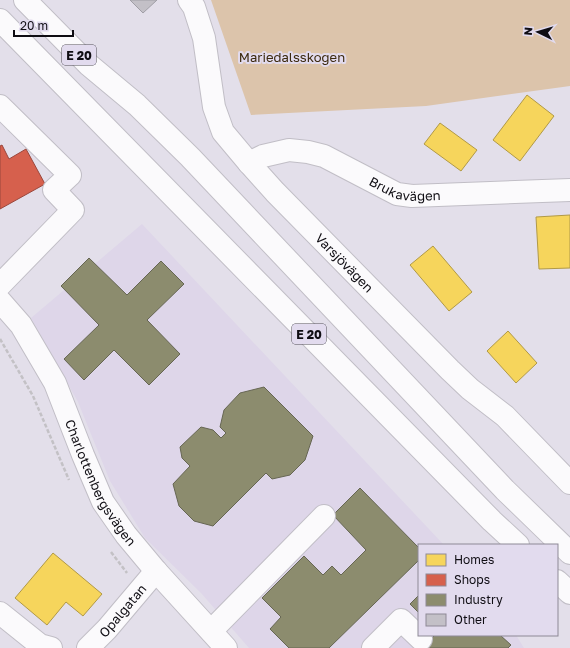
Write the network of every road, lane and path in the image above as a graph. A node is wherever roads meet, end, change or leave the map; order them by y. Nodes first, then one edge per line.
1 (25, 0) edge
2 (189, 0) edge
3 (0, 20) edge
4 (0, 106) edge
5 (249, 163) junction
6 (570, 190) edge
7 (0, 285) edge
8 (0, 301) edge
9 (570, 482) edge
10 (324, 516) dead end
11 (517, 544) edge
12 (570, 553) edge
13 (156, 571) junction
14 (558, 582) edge
15 (570, 593) edge
16 (0, 613) edge
17 (211, 632) junction
18 (421, 639) dead end
19 (51, 648) edge
20 (88, 648) edge
21 (226, 648) edge
22 (373, 648) edge

1 - 12 main road, E 20
2 - 5 main road, Varsjövägen
3 - 11 main road, E 20
4 - 7 main road
5 - 6 main road, Brukavägen
5 - 9 main road, Varsjövägen
8 - 13 main road, Charlottenbergsvägen
10 - 17 main road
13 - 17 main road, Charlottenbergsvägen
13 - 20 main road, Opalgatan
14 - 15 main road
16 - 19 main road
17 - 21 main road, Charlottenbergsvägen
18 - 22 main road

